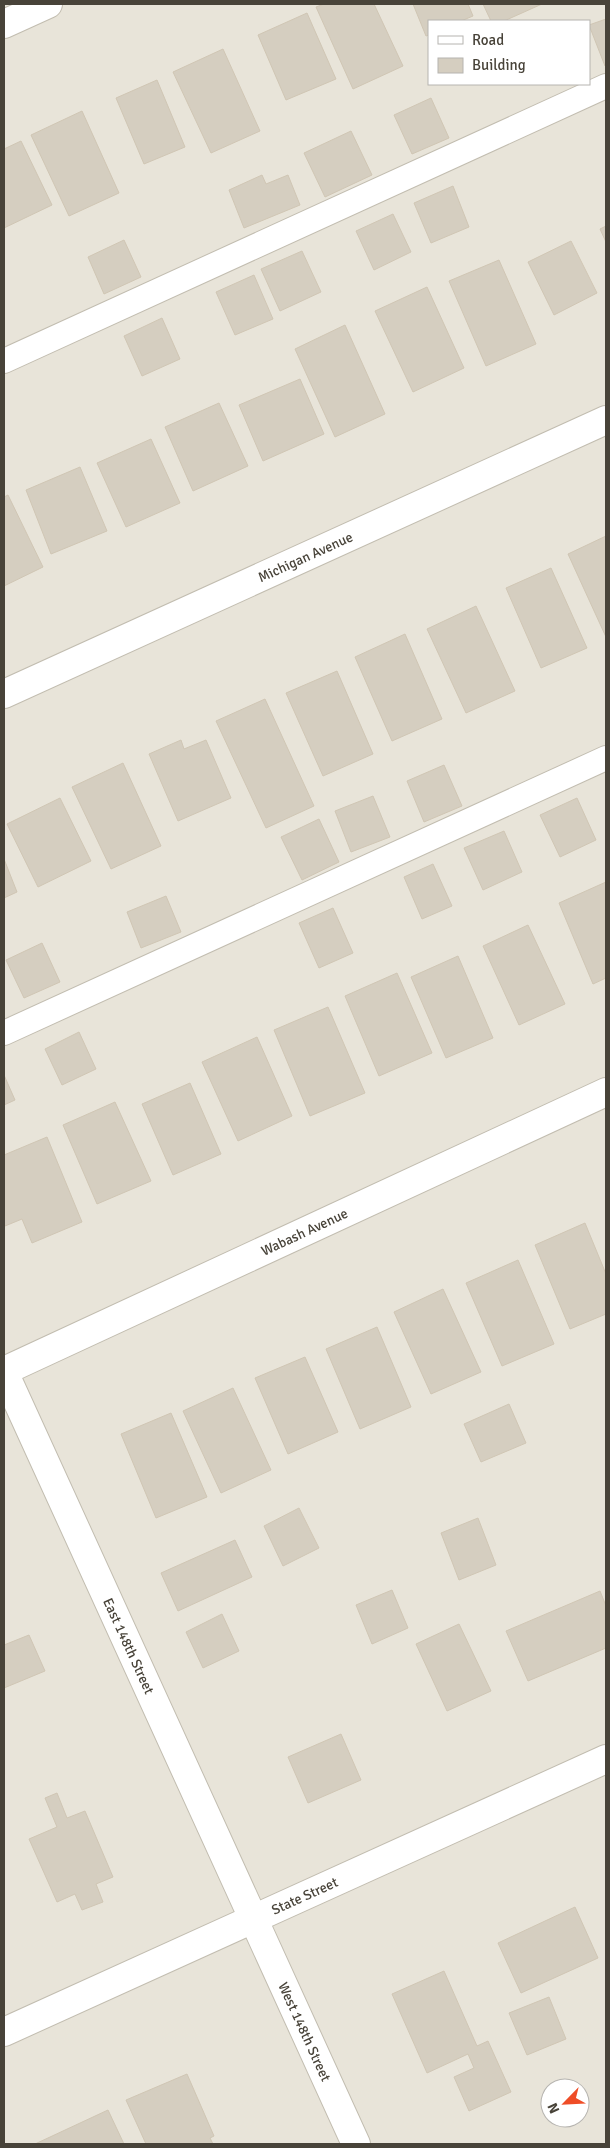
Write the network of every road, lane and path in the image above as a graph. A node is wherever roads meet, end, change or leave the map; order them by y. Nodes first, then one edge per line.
1 (48, 4) edge
2 (4, 24) edge
3 (606, 86) edge
4 (4, 361) edge
5 (606, 420) edge
6 (4, 694) edge
7 (606, 758) edge
8 (4, 1033) edge
9 (606, 1092) edge
10 (4, 1372) edge
11 (606, 1759) edge
12 (254, 1919) junction
13 (4, 2032) edge
14 (356, 2144) edge

1 - 2 street
3 - 4 lane
5 - 6 street, Michigan Avenue
7 - 8 lane
9 - 10 street, Wabash Avenue
10 - 12 street, East 148th Street
11 - 12 street, State Street
12 - 13 street, State Street
12 - 14 street, West 148th Street

